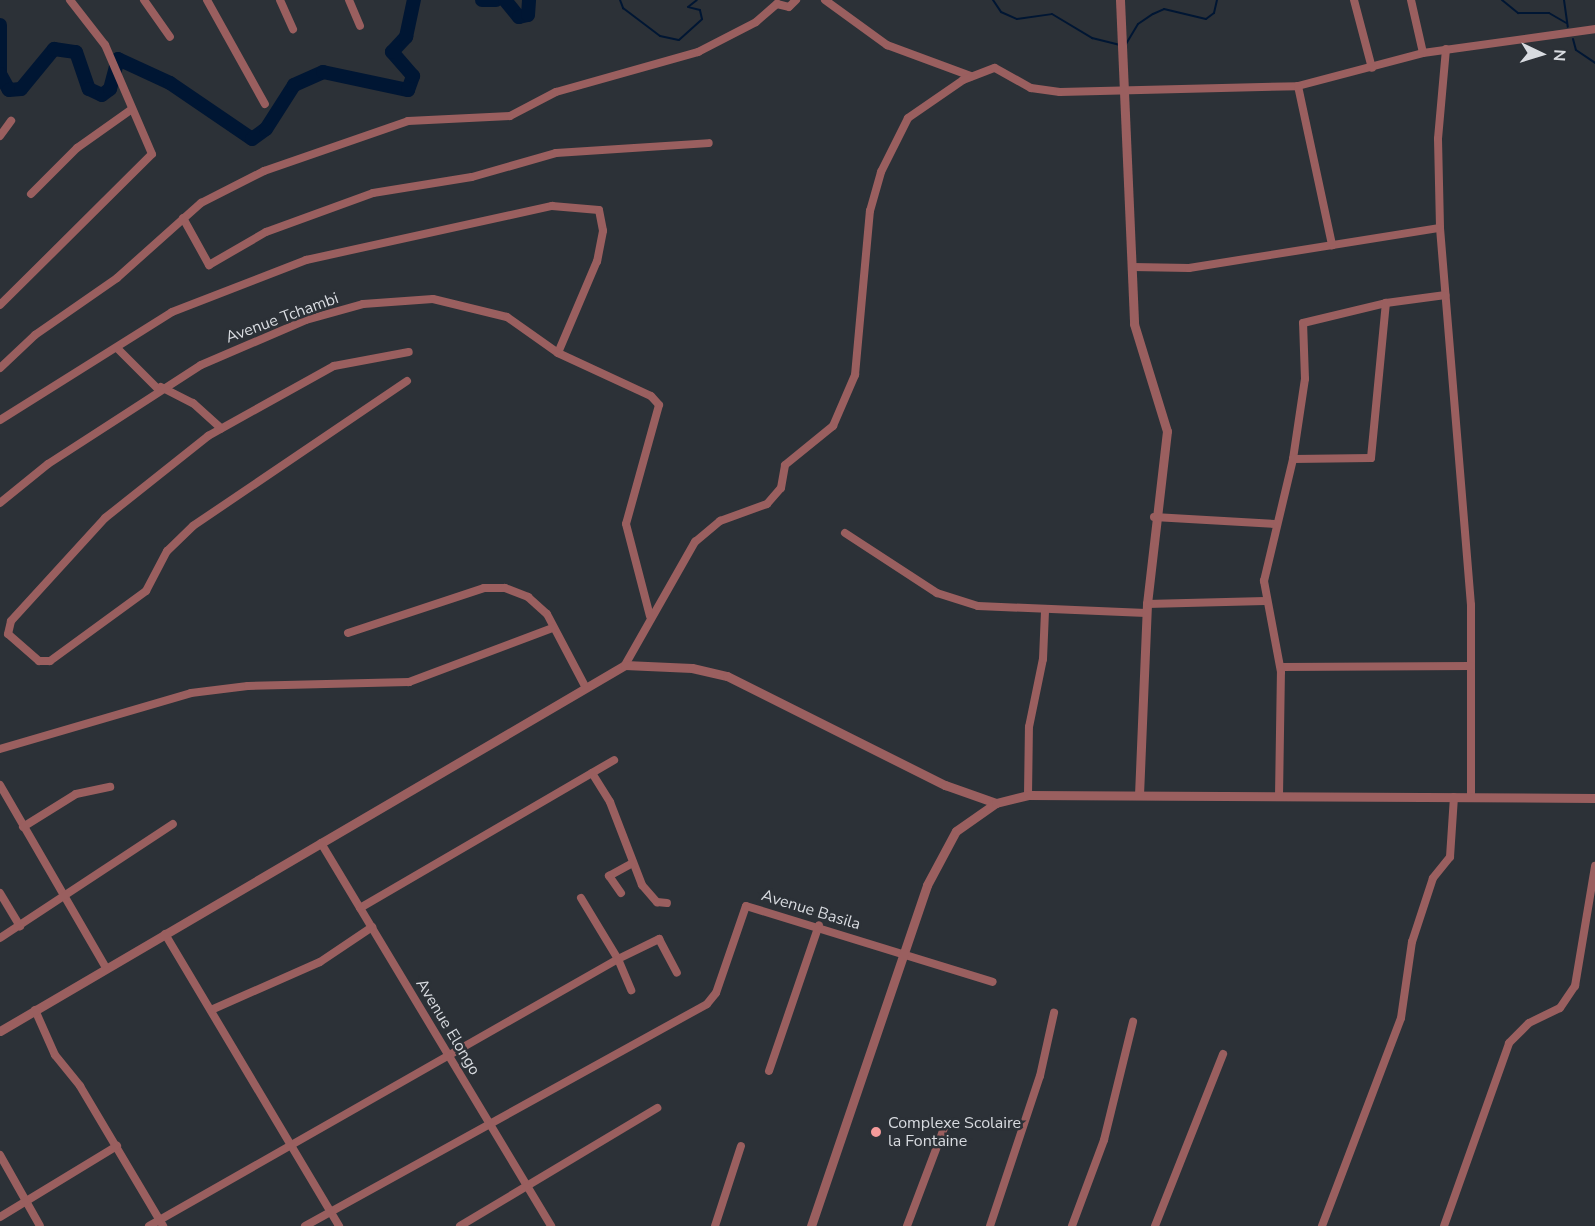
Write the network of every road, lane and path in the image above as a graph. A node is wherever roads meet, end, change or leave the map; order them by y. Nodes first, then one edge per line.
1 (70, 0) edge
2 (144, 0) edge
3 (207, 0) edge
4 (280, 0) edge
5 (349, 0) edge
6 (796, 0) edge
7 (825, 0) edge
8 (1120, 0) edge
9 (1354, 0) edge
10 (1411, 0) edge
11 (360, 26) dead end
12 (293, 29) dead end
13 (1595, 29) edge
14 (170, 37) dead end
15 (1446, 49) junction
16 (1423, 53) junction
17 (1372, 68) junction
18 (971, 76) junction
19 (1298, 86) junction
20 (1124, 88) junction
21 (265, 104) dead end
22 (132, 109) junction
23 (11, 121) dead end
24 (0, 136) edge
25 (709, 143) dead end
26 (31, 194) dead end
27 (183, 218) junction
28 (1440, 228) junction
29 (1332, 245) junction
30 (1133, 267) junction
31 (1445, 295) junction
32 (1386, 303) junction
33 (0, 305) edge
34 (117, 348) junction
35 (409, 352) dead end
36 (558, 353) junction
37 (0, 368) edge
38 (407, 381) dead end
39 (159, 388) junction
40 (0, 420) edge
41 (222, 428) junction
42 (1293, 459) junction
43 (0, 503) edge
44 (1154, 517) junction
45 (1275, 524) junction
46 (845, 533) dead end
47 (1265, 601) junction
48 (1146, 608) junction
49 (1045, 612) junction
50 (650, 616) junction
51 (553, 628) junction
52 (348, 633) dead end
53 (625, 665) junction
54 (1471, 666) junction
55 (1281, 667) dead end
56 (586, 688) junction
57 (0, 749) edge
58 (614, 760) dead end
59 (592, 773) junction
60 (0, 784) edge
61 (110, 787) dead end
62 (1028, 795) junction
63 (1139, 795) junction
64 (1280, 796) junction
65 (1454, 797) junction
66 (1471, 797) junction
67 (1595, 798) edge
68 (996, 803) junction
69 (173, 824) dead end
70 (23, 827) junction
71 (321, 843) junction
72 (632, 863) junction
73 (1595, 866) edge
74 (0, 893) edge
75 (621, 893) dead end
76 (65, 897) junction
77 (580, 898) dead end
78 (667, 903) dead end
79 (360, 908) junction
80 (819, 925) junction
81 (20, 926) junction
82 (372, 927) junction
83 (165, 934) junction
84 (0, 938) edge
85 (902, 952) junction
86 (618, 959) junction
87 (106, 968) junction
88 (677, 973) dead end
89 (993, 982) dead end
90 (631, 990) dead end
91 (35, 1010) junction
92 (211, 1010) junction
93 (1054, 1013) dead end
94 (1133, 1022) dead end
95 (0, 1031) edge
96 (1223, 1054) dead end
97 (451, 1058) junction
98 (769, 1071) dead end
99 (657, 1108) dead end
100 (488, 1121) junction
101 (946, 1123) dead end
102 (291, 1145) junction
103 (117, 1146) junction
104 (741, 1146) dead end
105 (0, 1155) edge
106 (527, 1185) junction
107 (24, 1202) junction
108 (331, 1212) junction
109 (0, 1217) edge
110 (161, 1223) edge
111 (40, 1226) edge
112 (149, 1226) edge
113 (305, 1226) edge
114 (339, 1226) edge
115 (460, 1226) edge
116 (551, 1226) edge
117 (716, 1226) edge
118 (811, 1226) edge
119 (907, 1226) edge
120 (990, 1226) edge
121 (1072, 1226) edge
122 (1155, 1226) edge
123 (1322, 1226) edge
124 (1444, 1226) edge

1 - 22 street
2 - 14 street
3 - 21 street
4 - 12 street
5 - 11 street
6 - 27 street
7 - 18 street
8 - 20 street
9 - 17 street
10 - 16 street
13 - 15 street
15 - 16 street
15 - 28 street
16 - 17 street
17 - 19 street
18 - 20 street
18 - 50 street
19 - 20 street
19 - 29 street
20 - 30 street
22 - 26 street
22 - 33 street
23 - 24 street
25 - 27 street
27 - 37 street
28 - 29 street
28 - 31 street
29 - 30 street
30 - 44 street
31 - 32 street
31 - 54 street
32 - 42 street
32 - 42 street
34 - 36 street
34 - 39 street
34 - 40 street
35 - 41 street
36 - 39 street, Avenue Tchambi
36 - 50 street, Avenue Tchambi
38 - 41 street
39 - 41 street
39 - 43 street, Avenue Tchambi
42 - 45 street
44 - 45 street
44 - 48 street
45 - 47 street
46 - 49 street
47 - 48 street
47 - 64 street
48 - 49 street
48 - 63 street
49 - 62 street
50 - 53 street
51 - 52 street
51 - 56 street
51 - 57 street
53 - 56 street
53 - 68 street
54 - 55 street
54 - 66 street
56 - 71 street
58 - 59 street
59 - 72 street
59 - 79 street
60 - 70 street
61 - 70 street
62 - 63 street
62 - 68 street
63 - 64 street
64 - 65 street
65 - 66 street
65 - 123 street
66 - 67 street
68 - 85 street
69 - 76 street
70 - 76 street
71 - 79 street, Avenue Elongo
71 - 83 street
72 - 75 street
72 - 78 street
73 - 124 street
74 - 81 street
76 - 81 street
76 - 87 street
77 - 86 street
79 - 82 street, Avenue Elongo
80 - 85 street, Avenue Basila
80 - 98 street
80 - 100 street, Avenue Basila
81 - 84 street
82 - 92 street
82 - 97 street, Avenue Elongo
83 - 87 street
83 - 92 street
85 - 89 street, Avenue Basila
85 - 118 street
86 - 88 street
86 - 90 street
86 - 97 street
87 - 91 street
91 - 95 street
91 - 103 street
92 - 102 street
93 - 120 street
94 - 121 street
96 - 122 street
97 - 100 street, Avenue Elongo
97 - 102 street
99 - 106 street
100 - 106 street, Avenue Elongo
100 - 108 street
101 - 119 street
102 - 108 street
102 - 110 street
103 - 107 street
103 - 110 street
104 - 117 street
105 - 107 street
106 - 115 street
106 - 116 street, Avenue Elongo
107 - 109 street
107 - 111 street
108 - 113 street
108 - 114 street
110 - 112 street

